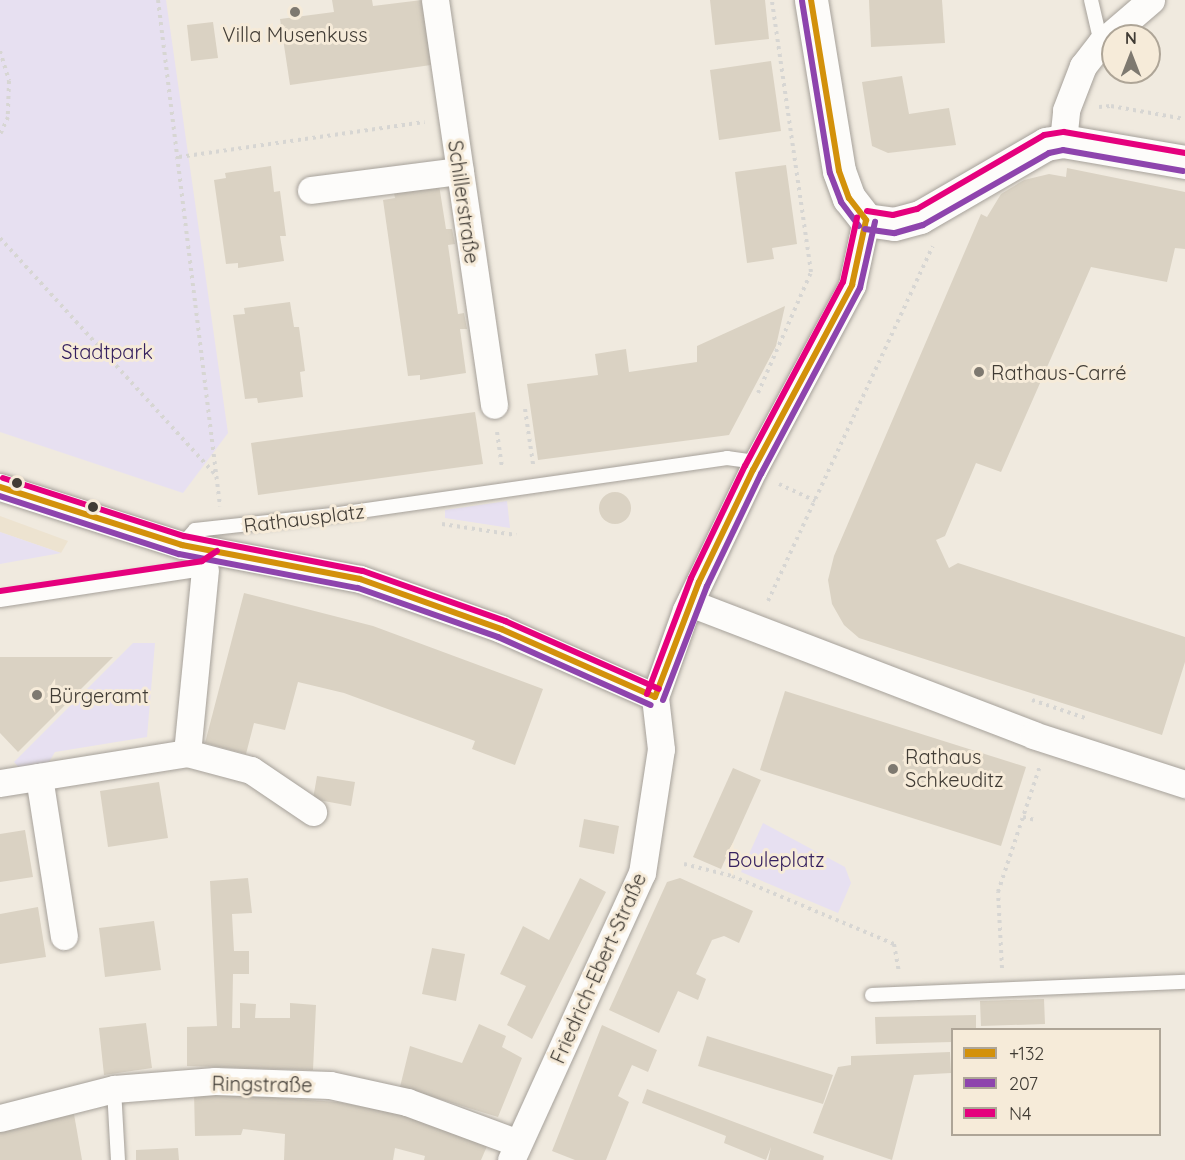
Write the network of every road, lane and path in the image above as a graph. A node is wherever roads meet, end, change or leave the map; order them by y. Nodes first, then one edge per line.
1 (158, 0) edge
2 (435, 0) edge
3 (772, 0) edge
4 (811, 0) edge
5 (1091, 0) edge
6 (1151, 0) edge
7 (1123, 24) edge
8 (1101, 43) joint
9 (0, 51) edge
10 (452, 118) junction
11 (1185, 120) edge
12 (1065, 126) junction
13 (0, 135) edge
14 (179, 157) junction
15 (1185, 162) edge
16 (460, 171) junction
17 (311, 190) dead end
18 (866, 220) junction
19 (0, 238) edge
20 (937, 238) dead end
21 (494, 405) dead end
22 (753, 405) dead end
23 (764, 471) junction
24 (216, 475) junction
25 (0, 487) edge
26 (432, 501) junction
27 (815, 501) junction
28 (223, 527) junction
29 (516, 535) dead end
30 (182, 545) junction
31 (216, 562) junction
32 (0, 600) edge
33 (690, 603) junction
34 (778, 607) dead end
35 (655, 697) junction
36 (1029, 699) dead end
37 (1096, 722) dead end
38 (187, 753) junction
39 (1041, 763) dead end
40 (39, 777) junction
41 (0, 783) edge
42 (1185, 784) edge
43 (314, 812) dead end
44 (1023, 817) junction
45 (1035, 820) dead end
46 (684, 864) dead end
47 (64, 936) dead end
48 (1185, 982) edge
49 (1003, 989) junction
50 (872, 994) dead end
51 (900, 994) junction
52 (114, 1089) junction
53 (0, 1118) edge
54 (515, 1152) edge
55 (118, 1160) edge

1 - 14 path
2 - 10 street, Schillerstraße
3 - 22 path
4 - 18 street
5 - 8 lane
6 - 7 street
8 - 12 street
9 - 13 path
10 - 14 path
10 - 16 street, Schillerstraße
11 - 12 path
12 - 15 street
12 - 18 street
14 - 24 path
16 - 17 street
16 - 21 street, Schillerstraße
18 - 23 street
19 - 24 path
20 - 27 path
23 - 26 lane, Rathausplatz
23 - 27 path
23 - 33 street
24 - 28 path
25 - 30 street
26 - 28 lane, Rathausplatz
26 - 29 path
27 - 34 path
28 - 30 lane, Rathausplatz
30 - 31 street
31 - 32 lane
31 - 35 street
31 - 38 street
33 - 35 street
33 - 42 street
35 - 54 street, Friedrich-Ebert-Straße
36 - 37 path
38 - 40 street
38 - 43 street
39 - 44 path
40 - 41 street
40 - 47 street
44 - 45 path
44 - 49 path
46 - 51 path
48 - 49 lane
49 - 51 lane
50 - 51 lane
52 - 53 street, Ringstraße
52 - 54 street, Ringstraße
52 - 55 lane

